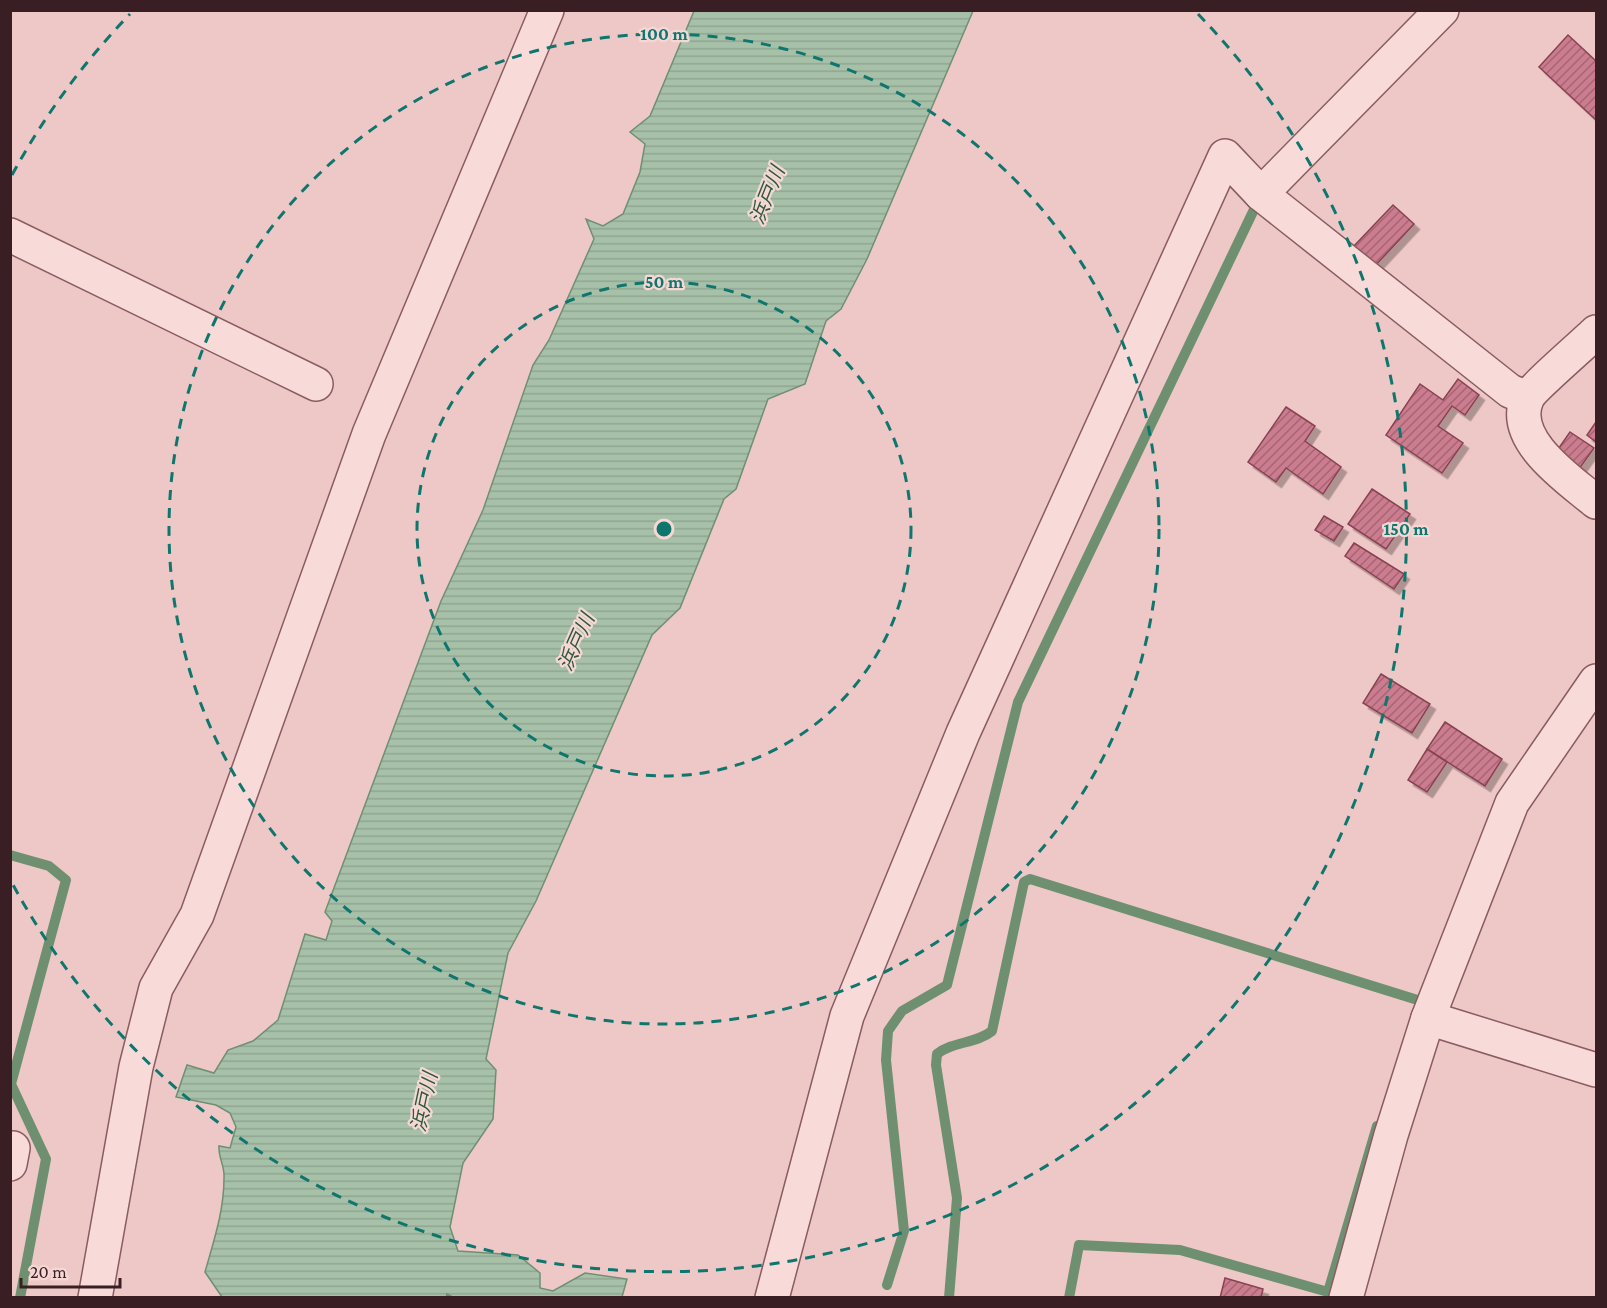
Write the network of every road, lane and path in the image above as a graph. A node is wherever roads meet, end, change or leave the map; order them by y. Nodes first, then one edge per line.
1 (547, 10) edge
2 (1442, 10) edge
3 (1254, 186) junction
4 (10, 235) edge
5 (1596, 332) edge
6 (316, 384) dead end
7 (1527, 398) junction
8 (1596, 502) edge
9 (1596, 681) edge
10 (1428, 1018) junction
11 (1596, 1070) edge
12 (95, 1298) edge
13 (772, 1298) edge
14 (1346, 1298) edge

1 - 12 street
2 - 3 street
3 - 7 street
3 - 13 street
4 - 6 street
5 - 7 street
7 - 8 street
9 - 10 street
10 - 11 street
10 - 14 street

